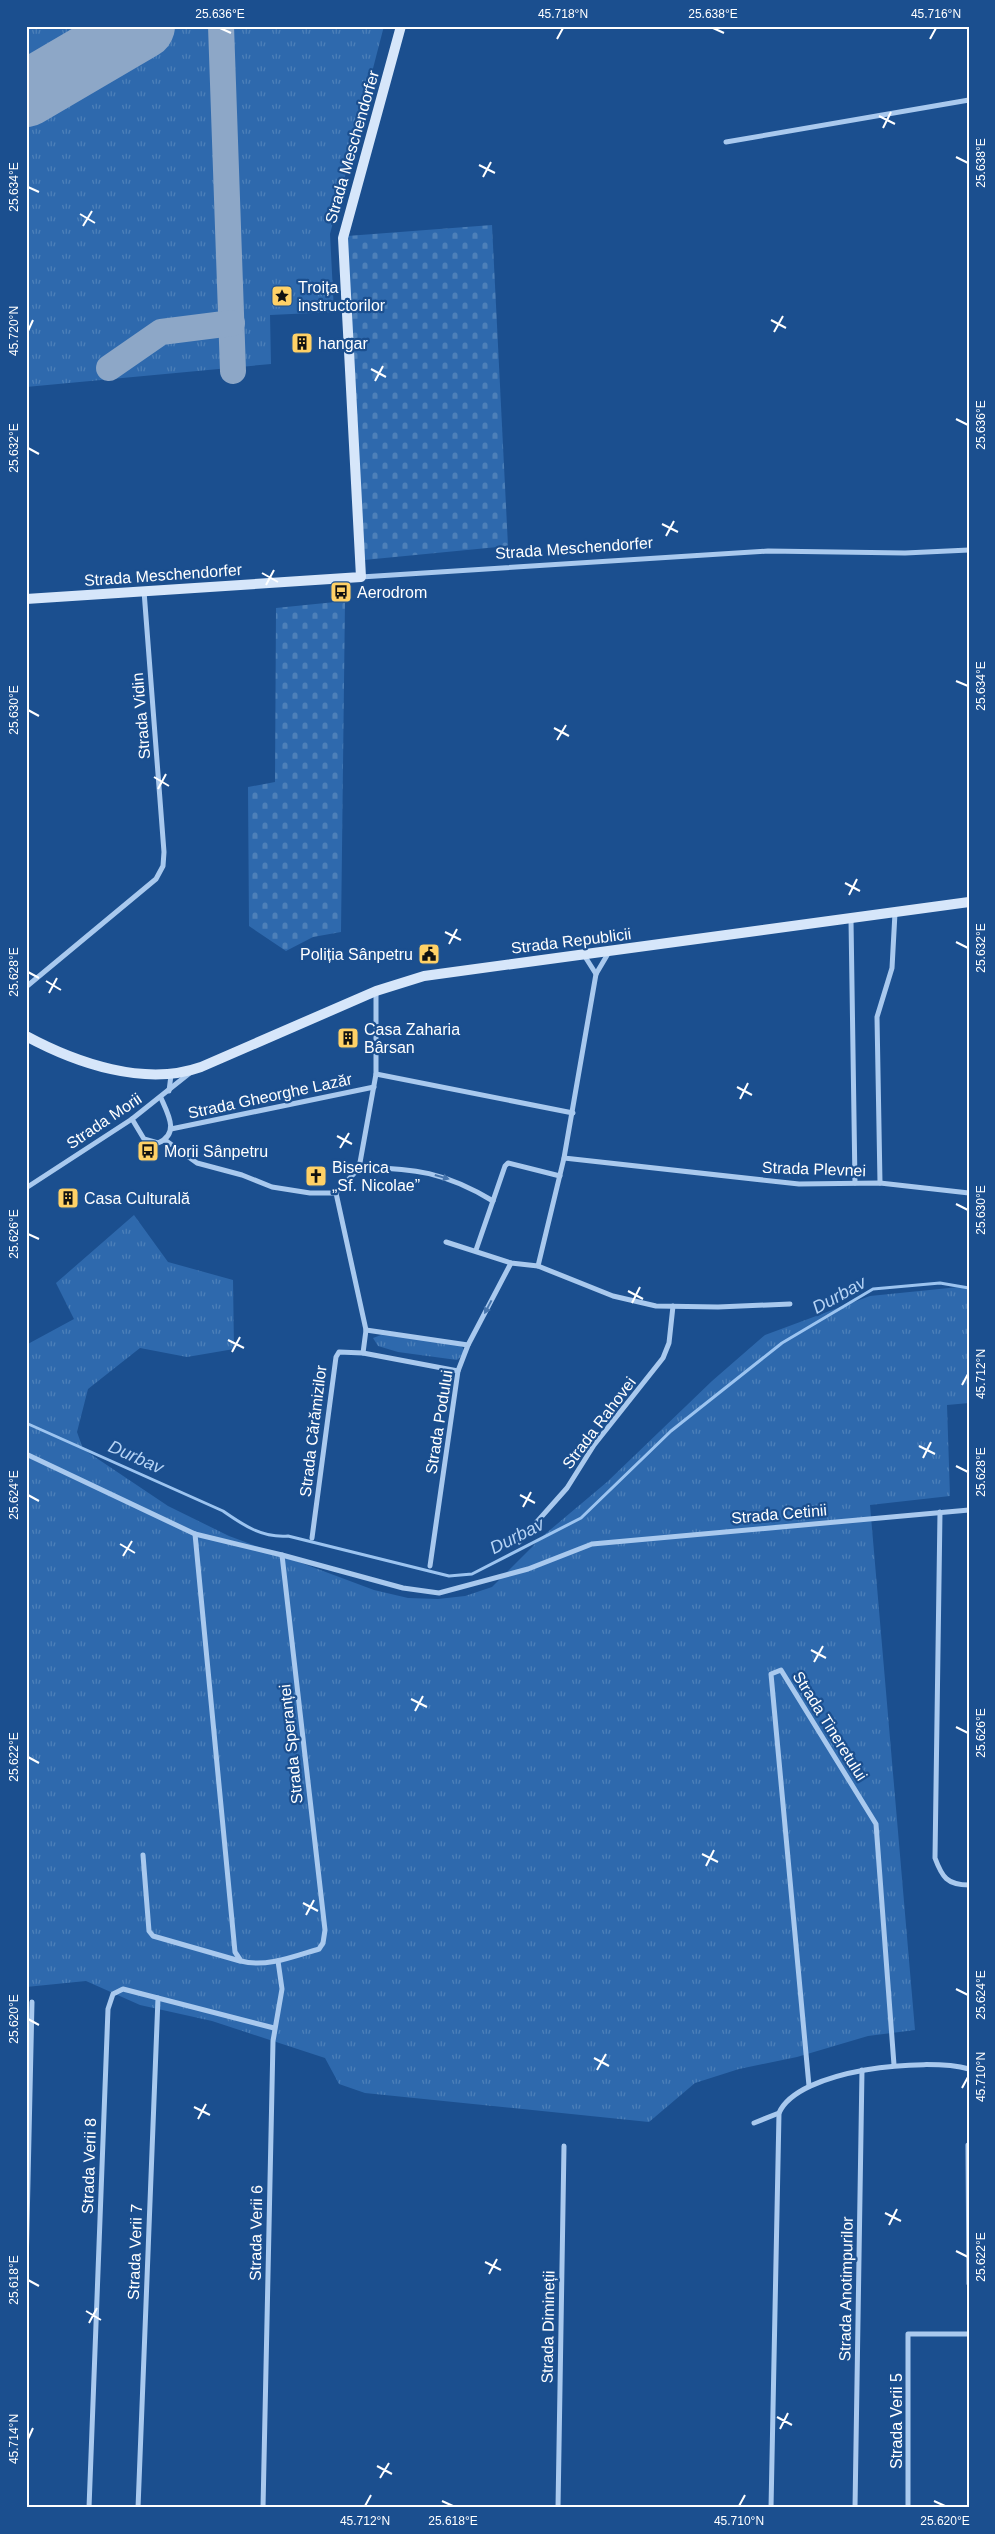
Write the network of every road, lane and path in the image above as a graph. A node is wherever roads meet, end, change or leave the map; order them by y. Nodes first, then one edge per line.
1 (401, 26) edge
2 (969, 100) edge
3 (726, 142) dead end
4 (969, 550) edge
5 (361, 577) junction
6 (144, 591) junction
7 (26, 599) edge
8 (969, 902) edge
9 (895, 913) junction
10 (851, 920) junction
11 (609, 952) junction
12 (584, 955) junction
13 (596, 974) junction
14 (26, 987) edge
15 (376, 991) junction
16 (26, 1036) edge
17 (192, 1070) junction
18 (376, 1074) junction
19 (170, 1075) junction
20 (374, 1087) junction
21 (169, 1091) junction
22 (161, 1098) junction
23 (573, 1113) junction
24 (132, 1119) junction
25 (171, 1129) junction
26 (165, 1140) junction
27 (564, 1158) junction
28 (359, 1168) junction
29 (560, 1176) junction
30 (855, 1183) junction
31 (880, 1184) junction
32 (26, 1188) edge
33 (336, 1193) junction
34 (969, 1193) edge
35 (493, 1201) junction
36 (446, 1242) dead end
37 (476, 1250) junction
38 (511, 1263) junction
39 (538, 1266) junction
40 (790, 1304) dead end
41 (673, 1306) junction
42 (366, 1330) junction
43 (468, 1345) junction
44 (363, 1354) junction
45 (458, 1371) junction
46 (26, 1454) edge
47 (969, 1510) edge
48 (940, 1512) junction
49 (195, 1534) junction
50 (312, 1538) dead end
51 (519, 1542) dead end
52 (282, 1555) junction
53 (430, 1566) dead end
54 (143, 1855) dead end
55 (969, 1885) edge
56 (241, 1961) junction
57 (278, 1961) junction
58 (158, 1998) junction
59 (32, 2002) dead end
60 (274, 2028) junction
61 (894, 2065) junction
62 (969, 2069) edge
63 (862, 2070) junction
64 (808, 2086) junction
65 (779, 2113) junction
66 (754, 2123) dead end
67 (968, 2145) edge
68 (564, 2146) dead end
69 (26, 2270) edge
70 (969, 2284) edge
71 (969, 2334) edge
72 (89, 2508) edge
73 (138, 2508) edge
74 (263, 2508) edge
75 (558, 2508) edge
76 (771, 2508) edge
77 (855, 2508) edge
78 (908, 2508) edge

1 - 5 main road, Strada Meschendorfer
2 - 3 street
4 - 5 street, Strada Meschendorfer
5 - 6 main road, Strada Meschendorfer
6 - 7 main road, Strada Meschendorfer
6 - 14 street, Strada Vidin
8 - 9 main road, Strada Republicii
9 - 10 main road, Strada Republicii
9 - 31 street, Strada Plevnei
10 - 11 main road, Strada Republicii
10 - 30 street
11 - 12 main road, Strada Republicii
11 - 13 street
12 - 13 street
12 - 15 main road, Strada Republicii
13 - 23 street
15 - 17 main road, Strada Republicii
15 - 18 street
16 - 19 main road, Strada Republicii
17 - 19 main road, Strada Republicii
17 - 21 street, Strada Morii
18 - 20 street
18 - 23 street
19 - 21 street
20 - 25 street, Strada Gheorghe Lazăr
20 - 28 street
21 - 22 street, Strada Morii
22 - 24 street, Strada Morii
22 - 25 street
23 - 27 street
24 - 26 street
24 - 32 street, Strada Morii
25 - 26 street
26 - 33 street
27 - 29 street
27 - 30 street, Strada Plevnei
28 - 33 street
28 -> 35 street
29 - 35 street
29 - 39 street
30 - 31 street, Strada Plevnei
31 - 34 street
33 - 42 street
35 - 37 street
36 - 37 street
37 - 38 street
38 - 39 street
38 -> 43 street, Strada Podului
39 - 41 street
40 - 41 street
41 - 51 street, Strada Rahovei
42 - 43 street
42 - 44 street
43 - 45 street, Strada Podului
44 - 45 street
44 - 50 street, Strada Cărămizilor
45 - 53 street, Strada Podului
46 - 49 street, Strada Cetinii
47 - 48 street, Strada Cetinii
48 - 52 street, Strada Cetinii
48 - 55 street
49 - 52 street, Strada Cetinii
49 - 56 street
52 - 57 street, Strada Speranței
54 - 56 street
56 - 57 street
57 - 60 street, Strada Verii 6
58 - 60 street, Strada Verii 8
58 - 72 street, Strada Verii 8
58 - 73 street, Strada Verii 7
59 - 69 street
60 - 74 street, Strada Verii 6
61 - 62 street
61 - 63 street
61 - 64 street, Strada Tineretului
63 - 64 street
63 - 77 street, Strada Anotimpurilor
64 - 65 street
65 - 66 street
65 - 76 street
67 - 70 street
68 - 75 street, Strada Dimineții
71 - 78 street, Strada Verii 5

